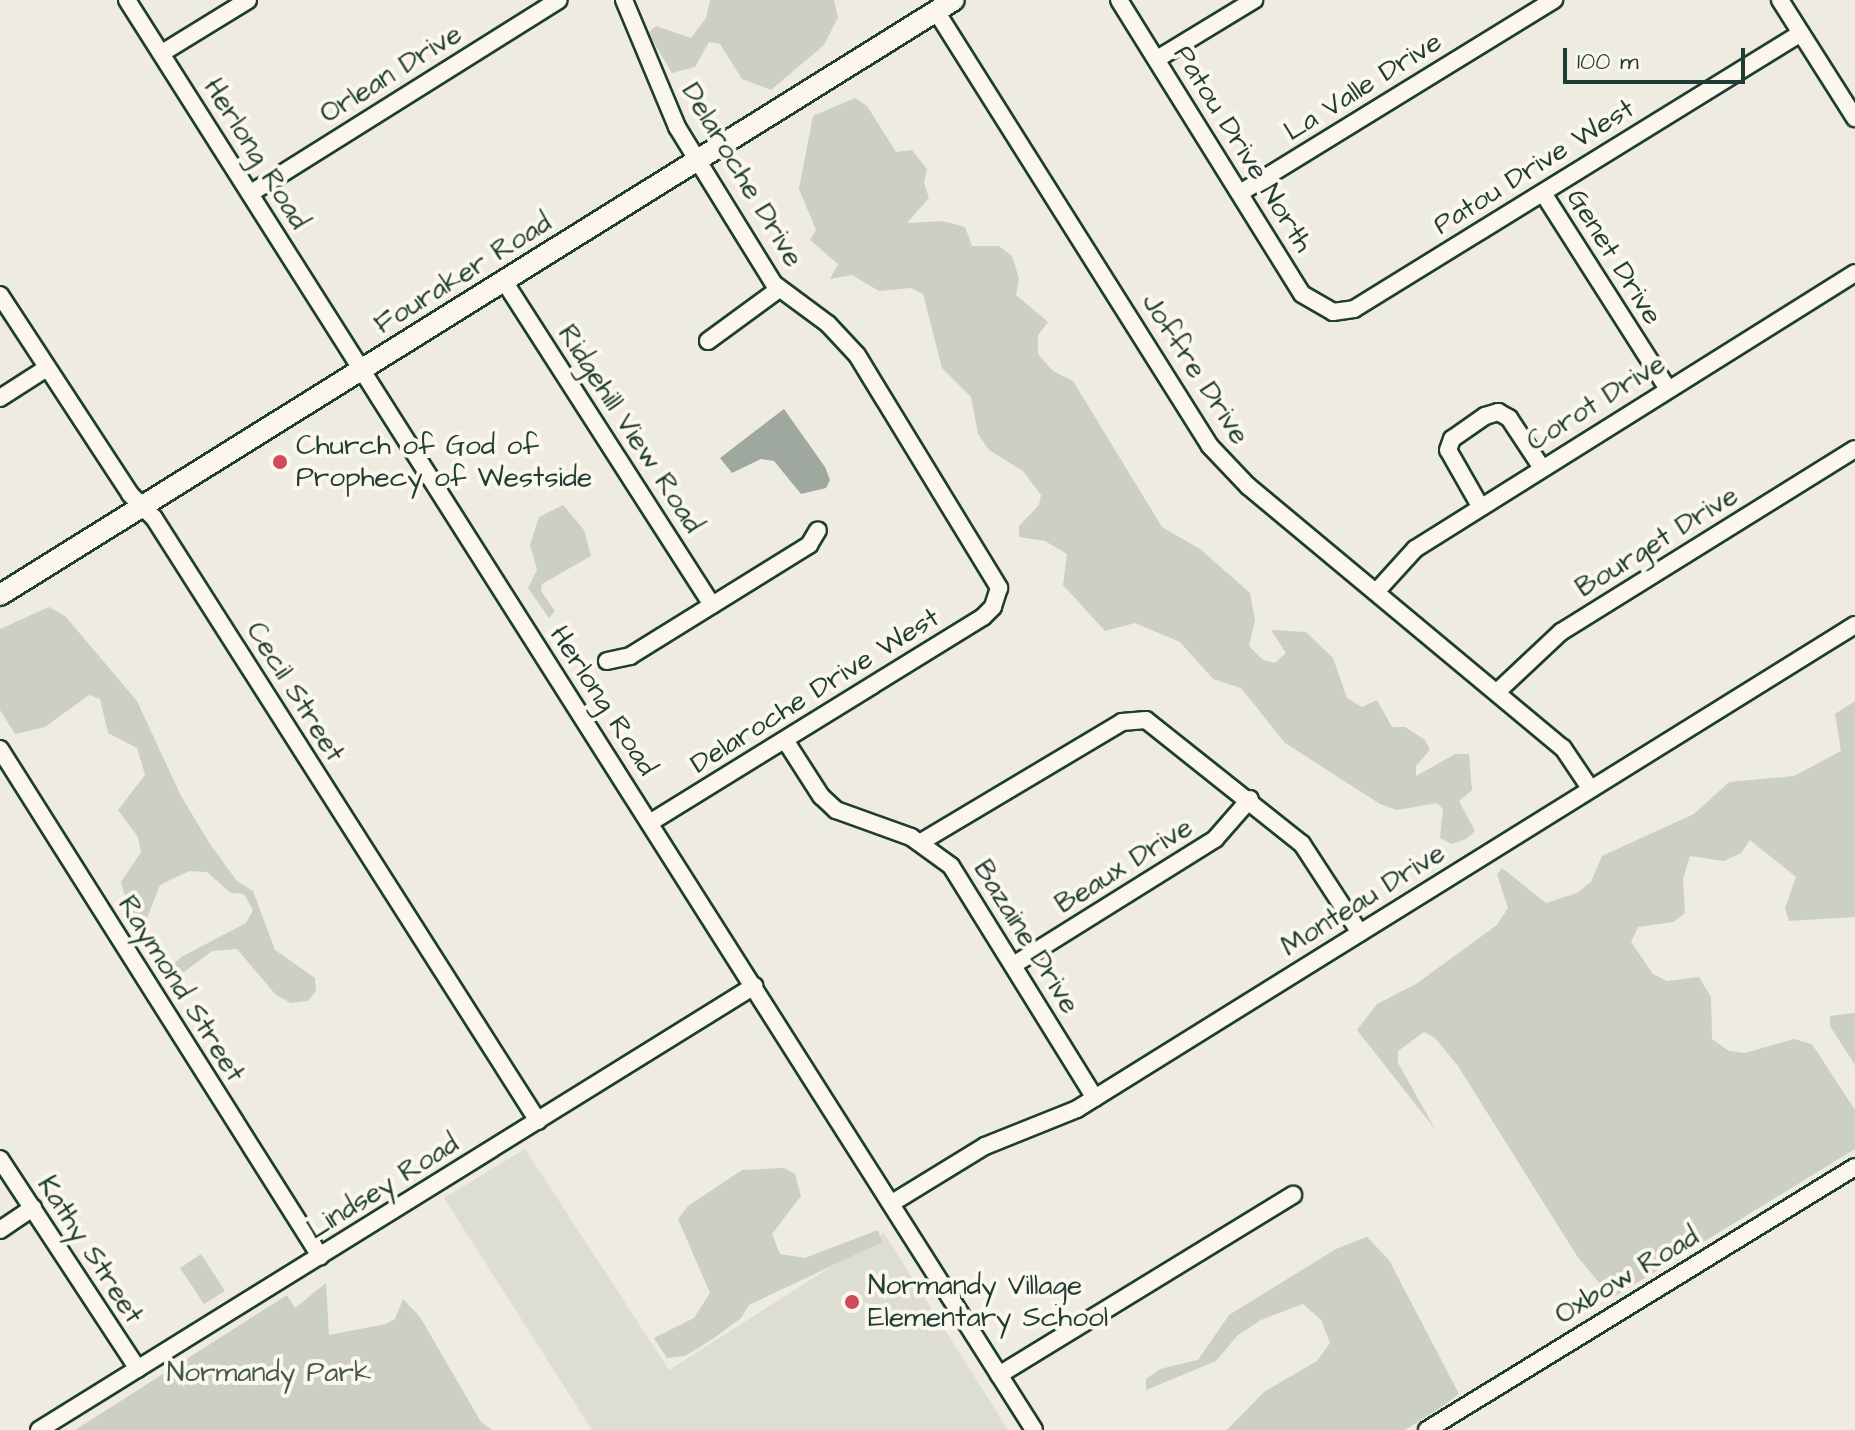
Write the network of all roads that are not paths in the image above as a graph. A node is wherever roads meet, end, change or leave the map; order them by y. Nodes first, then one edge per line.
1 (127, 0) edge
2 (248, 0) edge
3 (559, 0) edge
4 (624, 0) edge
5 (954, 0) edge
6 (1119, 0) edge
7 (1254, 0) edge
8 (1554, 0) edge
9 (1780, 0) edge
10 (936, 11) junction
11 (1801, 33) junction
12 (162, 53) junction
13 (1157, 59) junction
14 (1855, 118) edge
15 (699, 160) junction
16 (251, 193) junction
17 (1240, 193) junction
18 (1543, 193) junction
19 (1855, 273) edge
20 (504, 281) junction
21 (779, 289) junction
22 (0, 295) edge
23 (1333, 312) joint
24 (708, 341) dead end
25 (47, 368) junction
26 (361, 370) junction
27 (1668, 389) junction
28 (0, 398) edge
29 (1855, 449) edge
30 (1542, 468) junction
31 (141, 506) junction
32 (1480, 506) junction
33 (818, 530) dead end
34 (1376, 592) junction
35 (0, 595) edge
36 (998, 595) joint
37 (712, 605) junction
38 (1855, 625) edge
39 (607, 661) dead end
40 (1497, 692) junction
41 (785, 740) junction
42 (0, 749) edge
43 (1590, 788) junction
44 (1250, 799) junction
45 (650, 823) junction
46 (921, 842) junction
47 (1360, 933) junction
48 (1015, 964) junction
49 (754, 986) junction
50 (1095, 1098) junction
51 (538, 1121) junction
52 (0, 1159) edge
53 (1855, 1167) edge
54 (1293, 1195) dead end
55 (892, 1203) junction
56 (33, 1208) junction
57 (0, 1230) edge
58 (320, 1256) junction
59 (138, 1369) junction
60 (999, 1375) junction
61 (39, 1430) edge
62 (1034, 1430) edge
63 (1427, 1430) edge

1 - 12 street, Herlong Road
2 - 12 street
3 - 16 street, Orlean Drive
4 - 15 street, Delaroche Drive
5 - 10 main road, Fouraker Road
6 - 13 street, Patou Drive North
7 - 13 street
8 - 17 street, La Valle Drive
9 - 11 street
10 - 15 main road, Fouraker Road
10 - 34 street, Joffre Drive
11 - 14 street
11 - 18 street, Patou Drive West
12 - 16 street, Herlong Road
13 - 17 street, Patou Drive North
15 - 20 main road, Fouraker Road
15 - 21 street, Delaroche Drive
16 - 26 street, Herlong Road
17 - 23 street, Patou Drive North
18 - 23 street, Patou Drive West
18 - 27 street, Genet Drive
19 - 27 street, Corot Drive
20 - 26 main road, Fouraker Road
20 - 37 street, Ridgehill View Road
21 - 24 street
21 - 36 street, Delaroche Drive
22 - 25 street, Cecil Street
25 - 28 street
25 - 31 street, Cecil Street
26 - 31 main road, Fouraker Road
26 - 45 street, Herlong Road
27 - 30 street, Corot Drive
29 - 40 street, Bourget Drive
30 - 32 street, Corot Drive
30 - 32 street
31 - 35 main road, Fouraker Road
31 - 51 street, Cecil Street
32 - 34 street, Corot Drive
33 - 37 street
34 - 40 street, Joffre Drive
36 - 41 street, Delaroche Drive West
37 - 39 street
38 - 43 street, Monteau Drive
40 - 43 street, Joffre Drive
41 - 45 street, Delaroche Drive West
41 - 46 street, Bazaine Drive
42 - 58 street, Raymond Street
43 - 47 street, Monteau Drive
44 - 46 street
44 - 47 street
44 - 48 street, Beaux Drive
45 - 49 street, Herlong Road
46 - 48 street, Bazaine Drive
47 - 50 street, Monteau Drive
48 - 50 street, Bazaine Drive
49 - 51 street, Lindsey Road
49 - 55 street, Herlong Road
50 - 55 street, Monteau Drive
51 - 58 street, Lindsey Road
52 - 56 street, Kathy Street
53 - 63 street, Oxbow Road
54 - 60 street
55 - 60 street, Herlong Road
56 - 57 street
56 - 59 street, Kathy Street
58 - 59 street, Lindsey Road
59 - 61 street, Lindsey Road
60 - 62 street, Herlong Road

